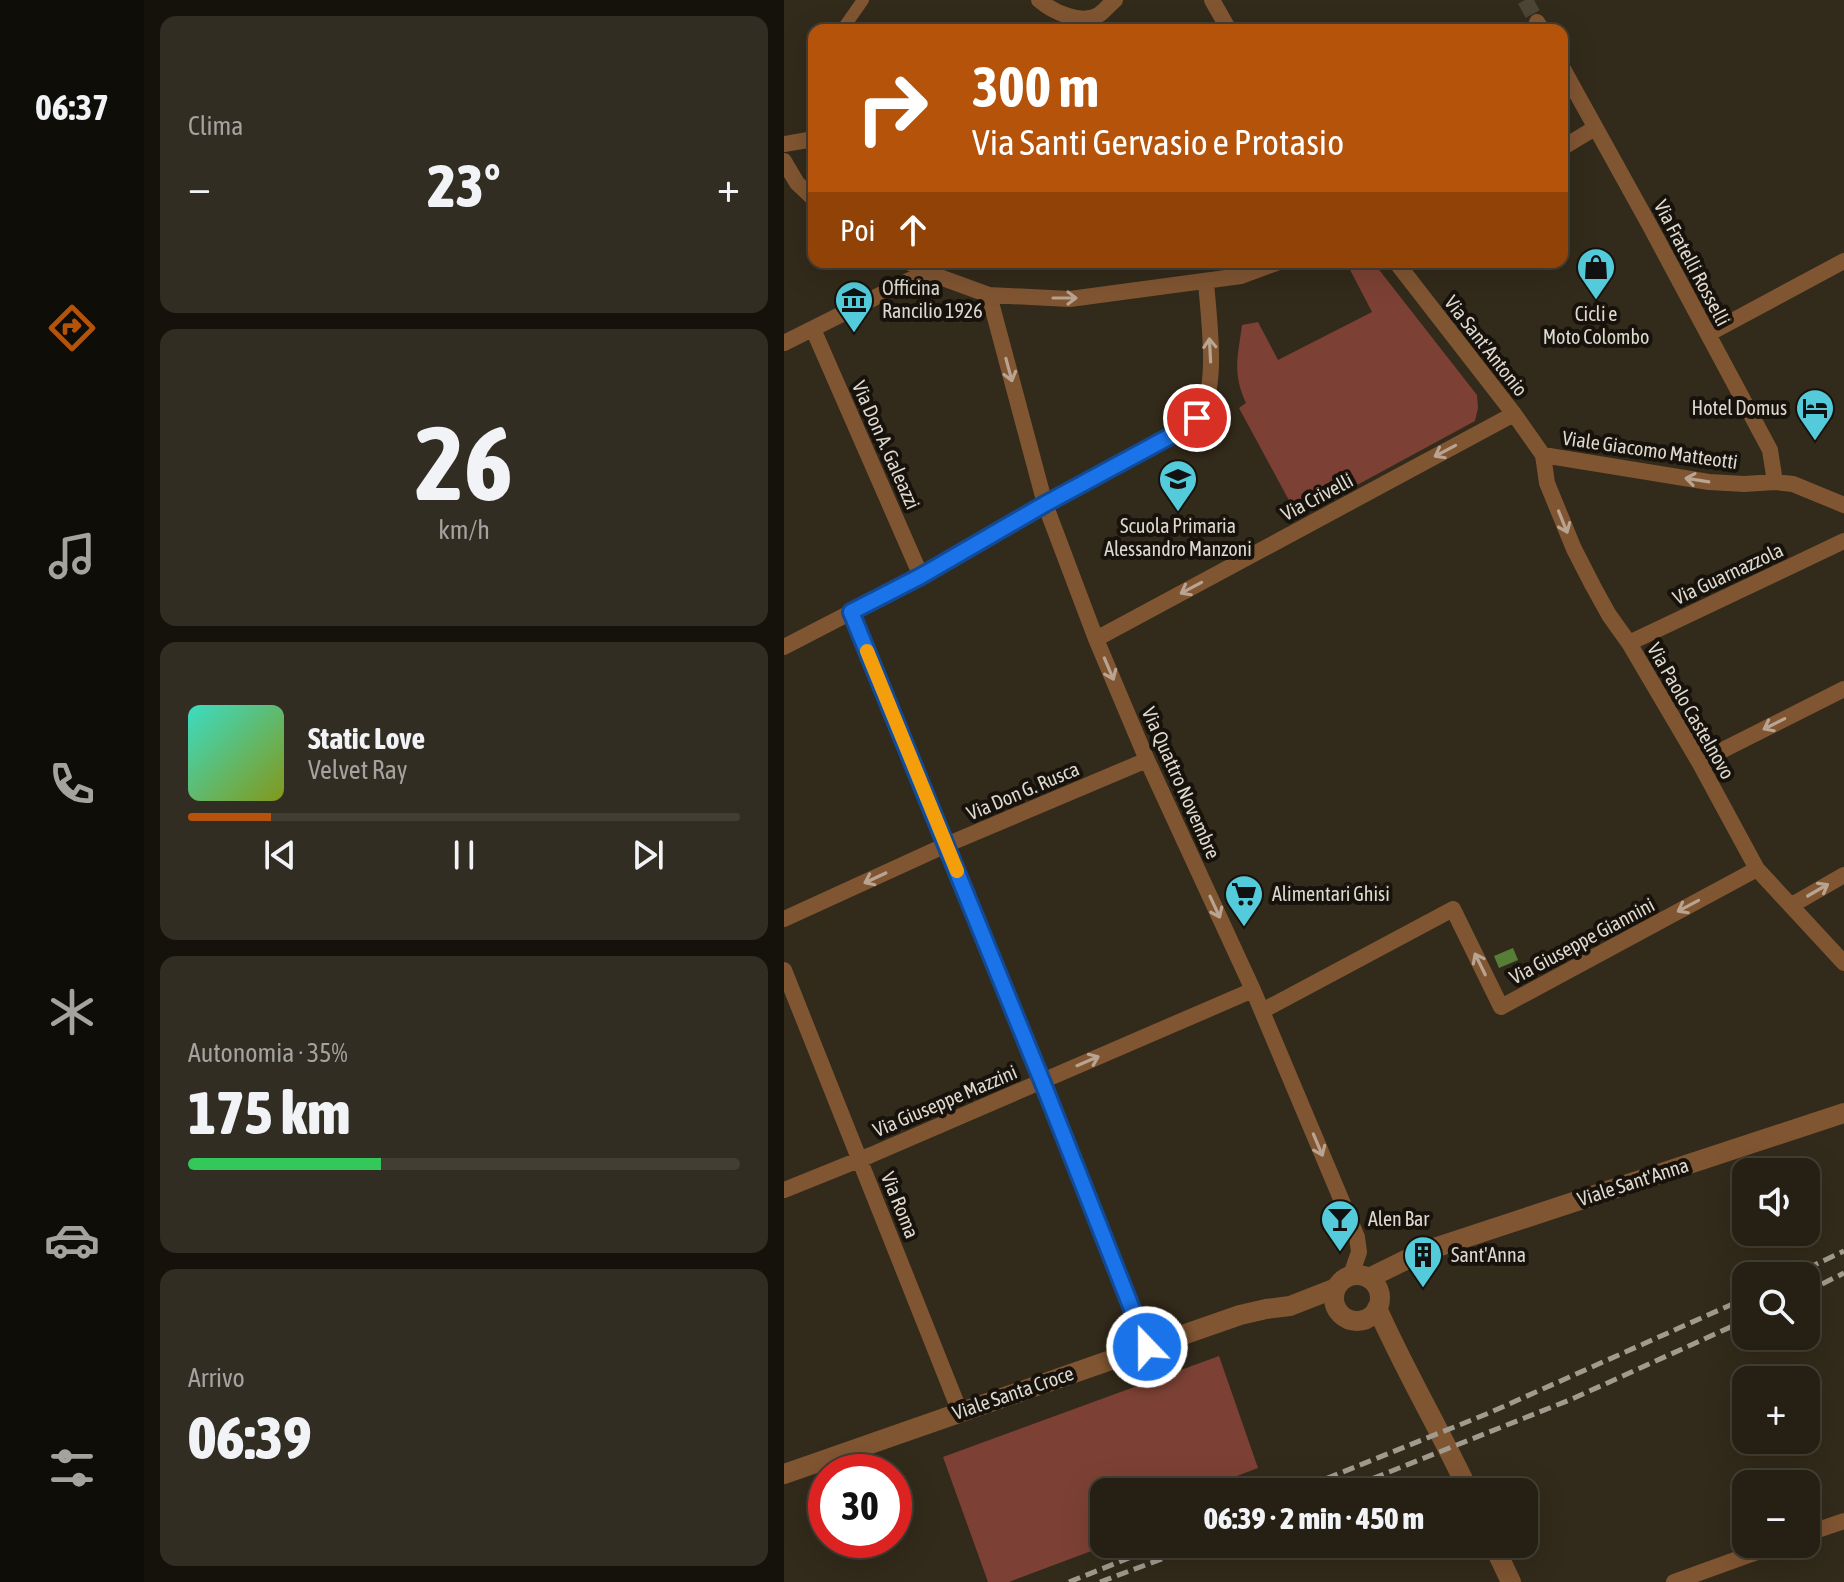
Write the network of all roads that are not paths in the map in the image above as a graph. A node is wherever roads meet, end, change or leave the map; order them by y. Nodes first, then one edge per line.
1 (863, 0) edge
2 (1039, 0) edge
3 (1115, 0) edge
4 (1124, 0) edge
5 (1212, 0) edge
6 (1098, 16) junction
7 (846, 24) edge
8 (1085, 24) edge
9 (1226, 24) edge
10 (1568, 78) edge
11 (1595, 128) junction
12 (808, 140) edge
13 (784, 144) edge
14 (1568, 144) edge
15 (784, 161) edge
16 (808, 193) edge
17 (1844, 261) edge
18 (919, 268) edge
19 (1263, 268) edge
20 (1401, 268) edge
21 (926, 272) junction
22 (1206, 281) junction
23 (989, 295) junction
24 (813, 329) junction
25 (1708, 334) junction
26 (784, 343) edge
27 (1514, 414) junction
28 (1543, 455) junction
29 (1775, 482) junction
30 (1045, 504) junction
31 (1844, 505) edge
32 (1844, 541) edge
33 (921, 576) junction
34 (851, 612) junction
35 (1096, 639) junction
36 (786, 642) edge
37 (1629, 643) junction
38 (1844, 689) edge
39 (1147, 760) junction
40 (1699, 762) junction
41 (946, 845) junction
42 (1757, 869) junction
43 (1844, 875) edge
44 (1792, 905) junction
45 (784, 919) edge
46 (1844, 963) edge
47 (784, 970) edge
48 (1253, 990) junction
49 (1262, 1011) junction
50 (1042, 1081) junction
51 (1844, 1113) edge
52 (860, 1159) junction
53 (784, 1190) edge
54 (1422, 1252) junction
55 (1352, 1281) junction
56 (1290, 1306) junction
57 (1373, 1310) junction
58 (1339, 1313) junction
59 (1147, 1347) junction
60 (960, 1412) junction
61 (784, 1474) edge
62 (1462, 1478) edge
63 (1844, 1521) edge
64 (1820, 1529) edge
65 (1500, 1558) edge
66 (1740, 1558) edge
67 (1511, 1582) edge
68 (1674, 1582) edge

1 - 7 street
2 - 6 street
3 - 6 street
4 - 6 street
5 - 9 street
6 - 8 street
10 - 11 street, Via Fratelli Rosselli
11 - 14 street
11 - 25 street, Via Fratelli Rosselli
12 - 13 street
15 - 16 street
17 - 25 street
18 - 21 street
19 - 22 street
20 - 27 street, Via Sant'Antonio
21 - 23 street
21 - 24 street
23 -> 22 street
30 -> 22 street
23 -> 30 street, Via Quattro Novembre
24 - 26 street
24 - 33 street, Via Don A. Galeazzi
25 - 29 street, Via Fratelli Rosselli
27 - 28 street, Via Sant'Antonio
27 -> 35 street, Via Crivelli
29 -> 28 street, Viale Giacomo Matteotti
28 -> 37 street, Via Paolo Castelnovo
29 - 31 street, Viale Giacomo Matteotti
30 - 33 street
30 - 35 street, Via Quattro Novembre
32 - 37 street, Via Guarnazzola
33 - 34 street
34 - 36 street
34 - 41 street
35 -> 39 street, Via Quattro Novembre
37 - 40 street, Via Paolo Castelnovo
38 -> 40 street
39 - 41 street, Via Don G. Rusca
39 -> 48 street, Via Quattro Novembre
40 - 42 street, Via Paolo Castelnovo
41 -> 45 street, Via Don G. Rusca
41 - 50 street
42 - 44 street, Via Paolo Castelnovo
42 -> 49 street, Via Giuseppe Giannini
44 -> 43 street
44 - 46 street, Via Paolo Castelnovo
47 - 52 street, Via Roma
48 - 49 street, Via Quattro Novembre
50 -> 48 street, Via Giuseppe Mazzini
49 -> 55 street, Via Quattro Novembre
50 - 52 street, Via Giuseppe Mazzini
50 - 59 street
51 - 54 street, Viale Sant'Anna
52 - 53 street, Via Giuseppe Mazzini
52 - 60 street, Via Roma
54 - 55 street, Viale Sant'Anna
54 - 57 street, Viale Sant'Anna
55 - 56 street, Viale Santa Croce
55 - 57 street
55 - 58 street
56 - 58 street, Viale Santa Croce
56 - 59 street, Viale Santa Croce
57 - 58 street
57 - 62 street
59 - 60 street, Viale Santa Croce
60 - 61 street, Viale Santa Croce
63 - 64 street
65 - 67 street
66 - 68 street

